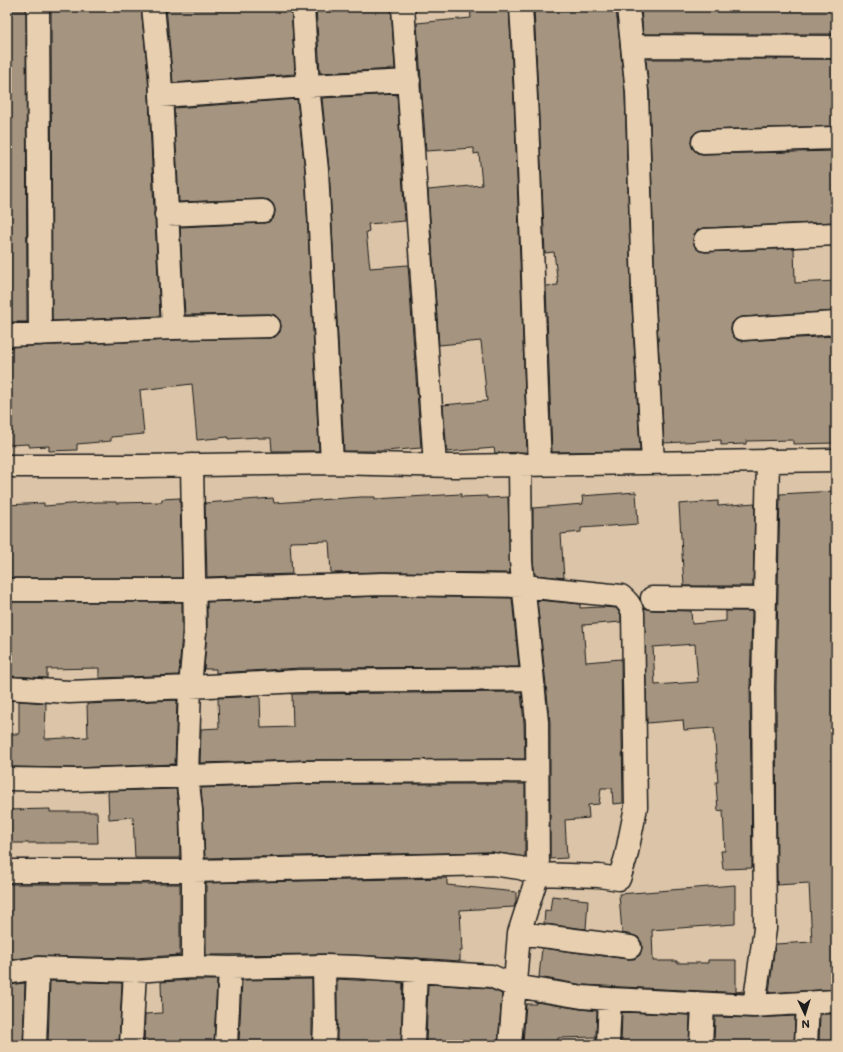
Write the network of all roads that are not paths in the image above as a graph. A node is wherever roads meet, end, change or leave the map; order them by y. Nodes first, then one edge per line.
1 (38, 7) edge
2 (154, 7) edge
3 (303, 7) edge
4 (404, 7) edge
5 (521, 7) edge
6 (628, 7) edge
7 (632, 46) junction
8 (836, 47) edge
9 (409, 81) junction
10 (308, 86) junction
11 (161, 96) junction
12 (836, 138) edge
13 (703, 142) dead end
14 (263, 211) dead end
15 (166, 215) junction
16 (836, 234) edge
17 (705, 240) dead end
18 (836, 323) edge
19 (269, 326) dead end
20 (173, 328) junction
21 (743, 329) dead end
22 (40, 334) junction
23 (7, 335) edge
24 (768, 460) junction
25 (836, 460) edge
26 (653, 462) junction
27 (332, 463) junction
28 (530, 464) junction
29 (192, 465) junction
30 (435, 465) junction
31 (7, 466) edge
32 (524, 586) junction
33 (7, 590) edge
34 (194, 590) junction
35 (652, 598) dead end
36 (765, 599) junction
37 (532, 679) junction
38 (190, 687) junction
39 (7, 688) edge
40 (537, 771) junction
41 (187, 775) junction
42 (7, 779) edge
43 (7, 871) edge
44 (193, 871) junction
45 (538, 874) junction
46 (520, 933) junction
47 (630, 948) dead end
48 (324, 966) junction
49 (193, 967) junction
50 (38, 968) junction
51 (230, 968) junction
52 (416, 970) junction
53 (135, 971) junction
54 (7, 972) edge
55 (515, 986) junction
56 (610, 999) junction
57 (836, 1001) edge
58 (808, 1002) junction
59 (703, 1004) junction
60 (754, 1006) junction
61 (35, 1045) edge
62 (131, 1045) edge
63 (226, 1045) edge
64 (324, 1045) edge
65 (413, 1045) edge
66 (510, 1045) edge
67 (608, 1045) edge
68 (701, 1045) edge
69 (806, 1045) edge

1 - 22 street
2 - 11 street
3 - 10 street
4 - 9 street
5 - 28 street
6 - 7 street
7 - 8 street
7 - 26 street
9 - 10 street
9 - 30 street
10 - 11 street
10 - 27 street
11 - 15 street
12 - 13 street
14 - 15 street
15 - 20 street
16 - 17 street
18 - 21 street
19 - 20 street
20 - 22 street
22 - 23 street
24 - 25 street
24 - 26 street
24 - 36 street
26 - 28 street
27 - 29 street
27 - 30 street
28 - 30 street
28 - 32 street
29 - 31 street
29 - 34 street
32 - 34 street
32 - 37 street
32 - 45 street
33 - 34 street
34 - 38 street
35 - 36 street
36 - 60 street
37 - 38 street
37 - 40 street
38 - 39 street
38 - 41 street
40 - 41 street
40 - 45 street
41 - 42 street
41 - 44 street
43 - 44 street
44 - 45 street
44 - 49 street
45 - 46 street
46 - 47 street
46 - 55 street
48 - 51 street
48 - 52 street
48 - 64 street
49 - 51 street
49 - 53 street
50 - 53 street
50 - 54 street
50 - 61 street
51 - 63 street
52 - 55 street
52 - 65 street
53 - 62 street
55 - 56 street
55 - 66 street
56 - 59 street
56 - 67 street
57 - 58 street
58 - 60 street
58 - 69 street
59 - 60 street
59 - 68 street

